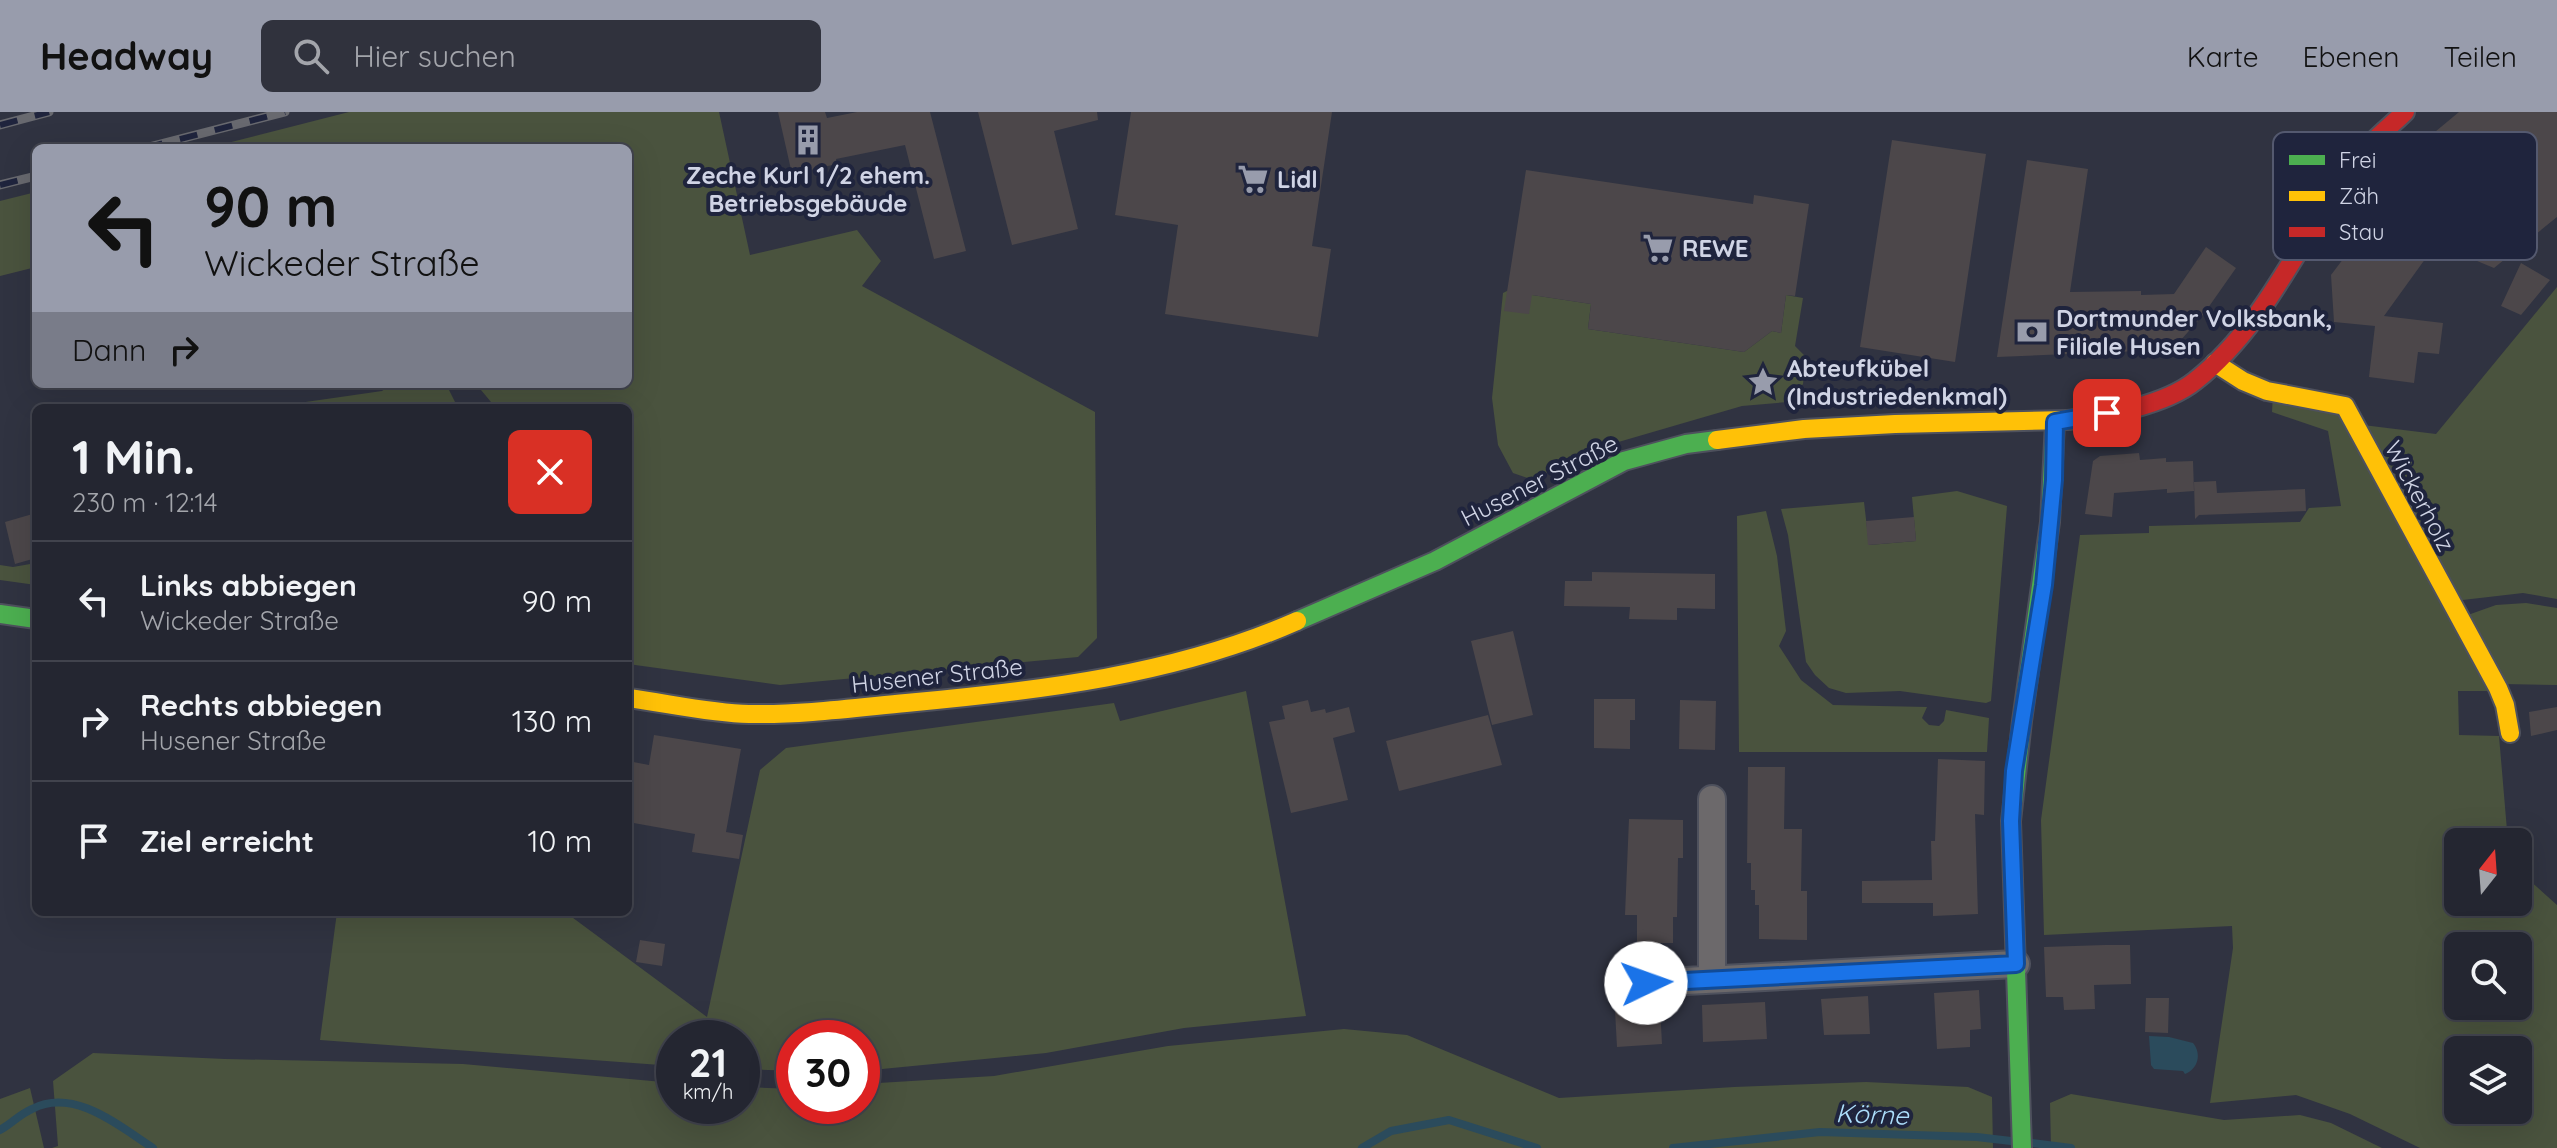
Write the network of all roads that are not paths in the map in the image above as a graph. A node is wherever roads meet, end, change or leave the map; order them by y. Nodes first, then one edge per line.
1 (2405, 112) edge
2 (2384, 132) edge
3 (2293, 260) edge
4 (2215, 363) junction
5 (2055, 422) junction
6 (0, 614) edge
7 (32, 618) edge
8 (632, 699) edge
9 (2510, 733) dead end
10 (1712, 799) dead end
11 (2016, 964) junction
12 (1712, 979) junction
13 (1646, 983) dead end
14 (2022, 1148) edge

1 - 2 street, Husener Straße
3 - 4 street, Husener Straße
4 - 5 street, Husener Straße
4 - 9 street, Wickerholz
5 - 8 street, Husener Straße
5 - 11 street
6 - 7 street
10 - 12 street
11 - 12 street
11 - 14 street
12 - 13 street

